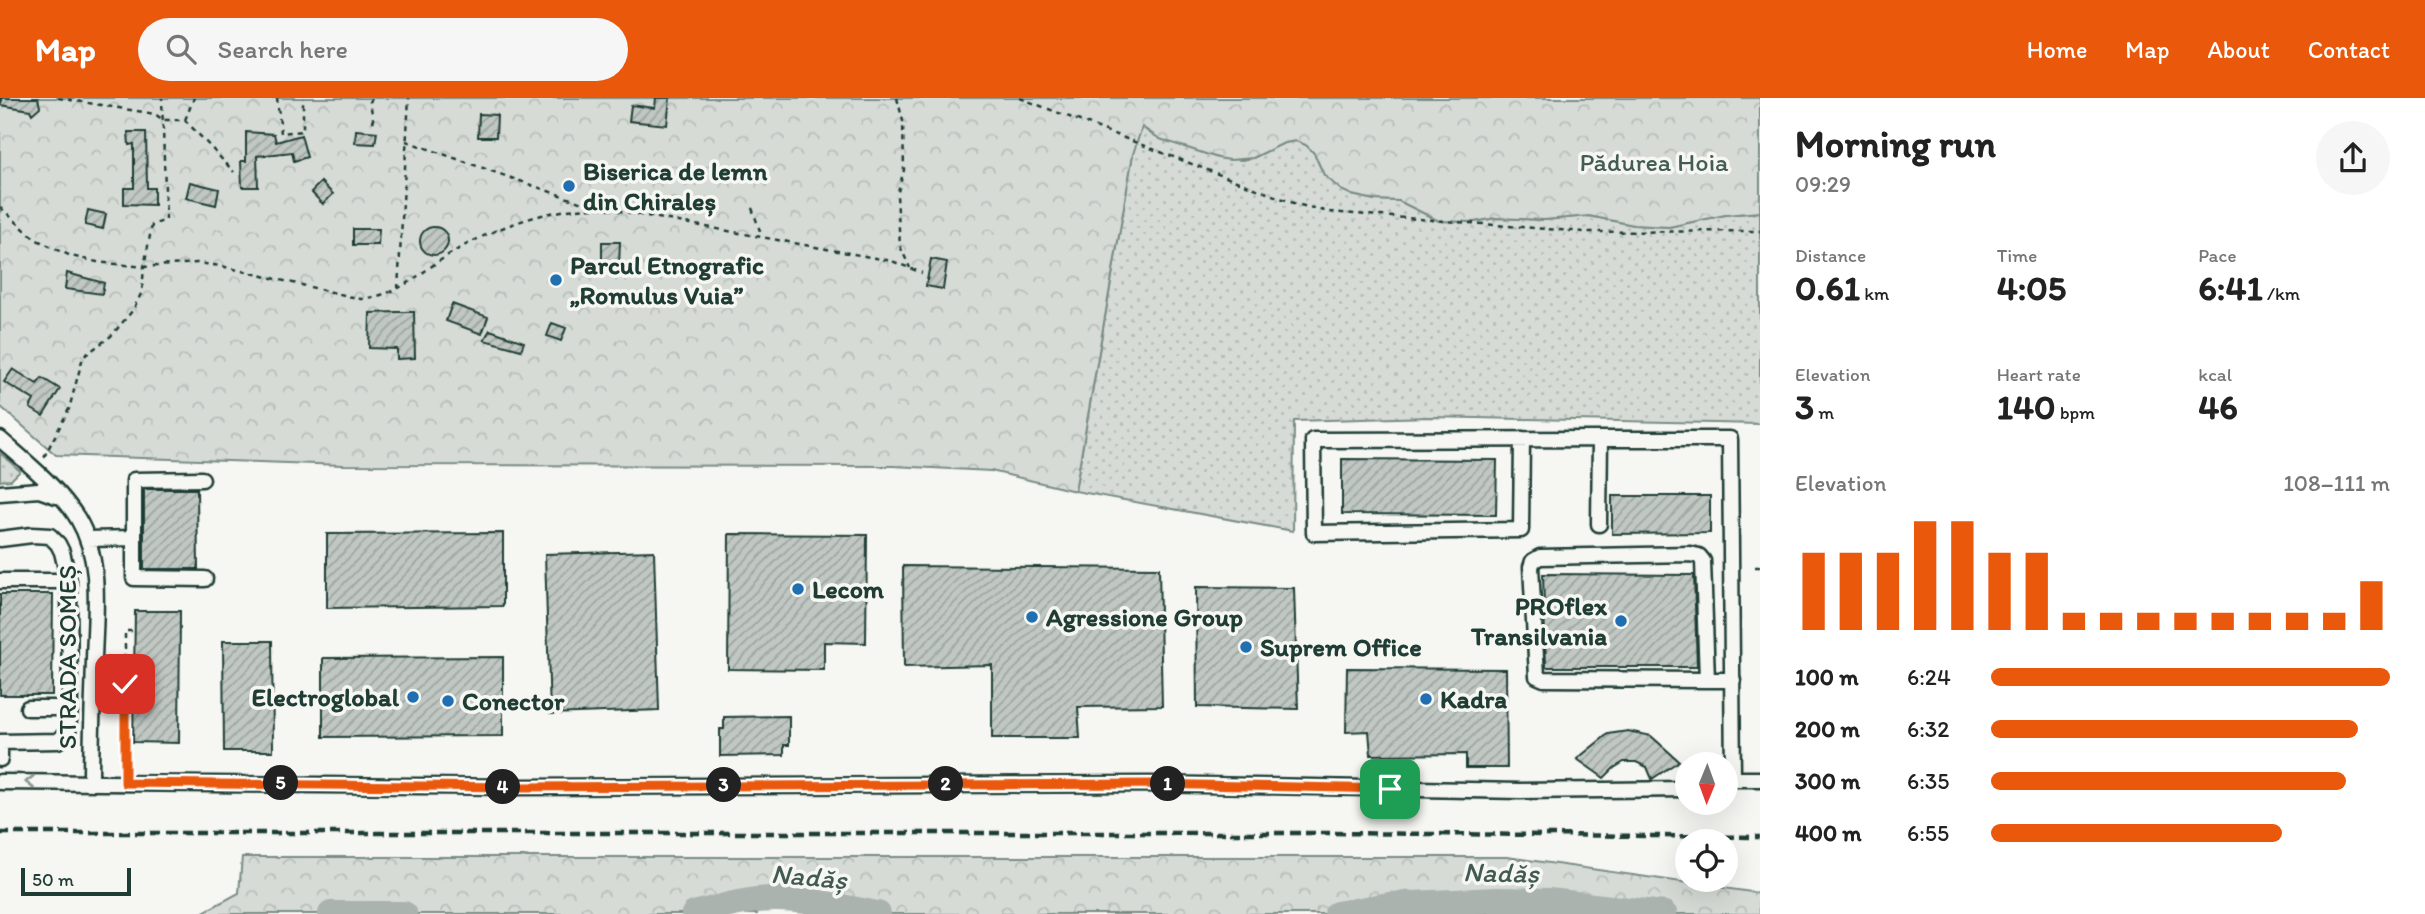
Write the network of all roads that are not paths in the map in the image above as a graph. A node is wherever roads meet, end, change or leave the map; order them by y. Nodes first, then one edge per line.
1 (0, 439) edge
2 (1522, 439) junction
3 (1600, 439) junction
4 (202, 479) dead end
5 (0, 493) edge
6 (63, 500) junction
7 (1599, 524) dead end
8 (87, 538) junction
9 (134, 538) junction
10 (0, 539) edge
11 (205, 579) dead end
12 (0, 581) edge
13 (69, 581) junction
14 (1707, 680) junction
15 (1733, 680) junction
16 (27, 708) dead end
17 (70, 708) junction
18 (0, 742) edge
19 (1730, 752) edge
20 (0, 759) edge
21 (1759, 779) edge
22 (1738, 780) edge
23 (0, 782) edge
24 (91, 783) junction
25 (1675, 789) edge

1 - 6 street, STRADA SOMEȘ
2 - 2 street
2 - 3 street
3 - 7 street
3 - 15 street
4 - 9 street
5 - 6 street
6 - 8 street, STRADA SOMEȘ
8 - 9 street
8 - 24 street, STRADA SOMEȘ
9 - 11 street
10 - 13 street
12 - 13 street
13 - 17 street
14 - 14 street
14 - 15 street
15 - 19 street
16 - 17 street
17 - 18 street
18 - 20 street
21 - 22 street
24 -> 23 street
24 - 25 street

